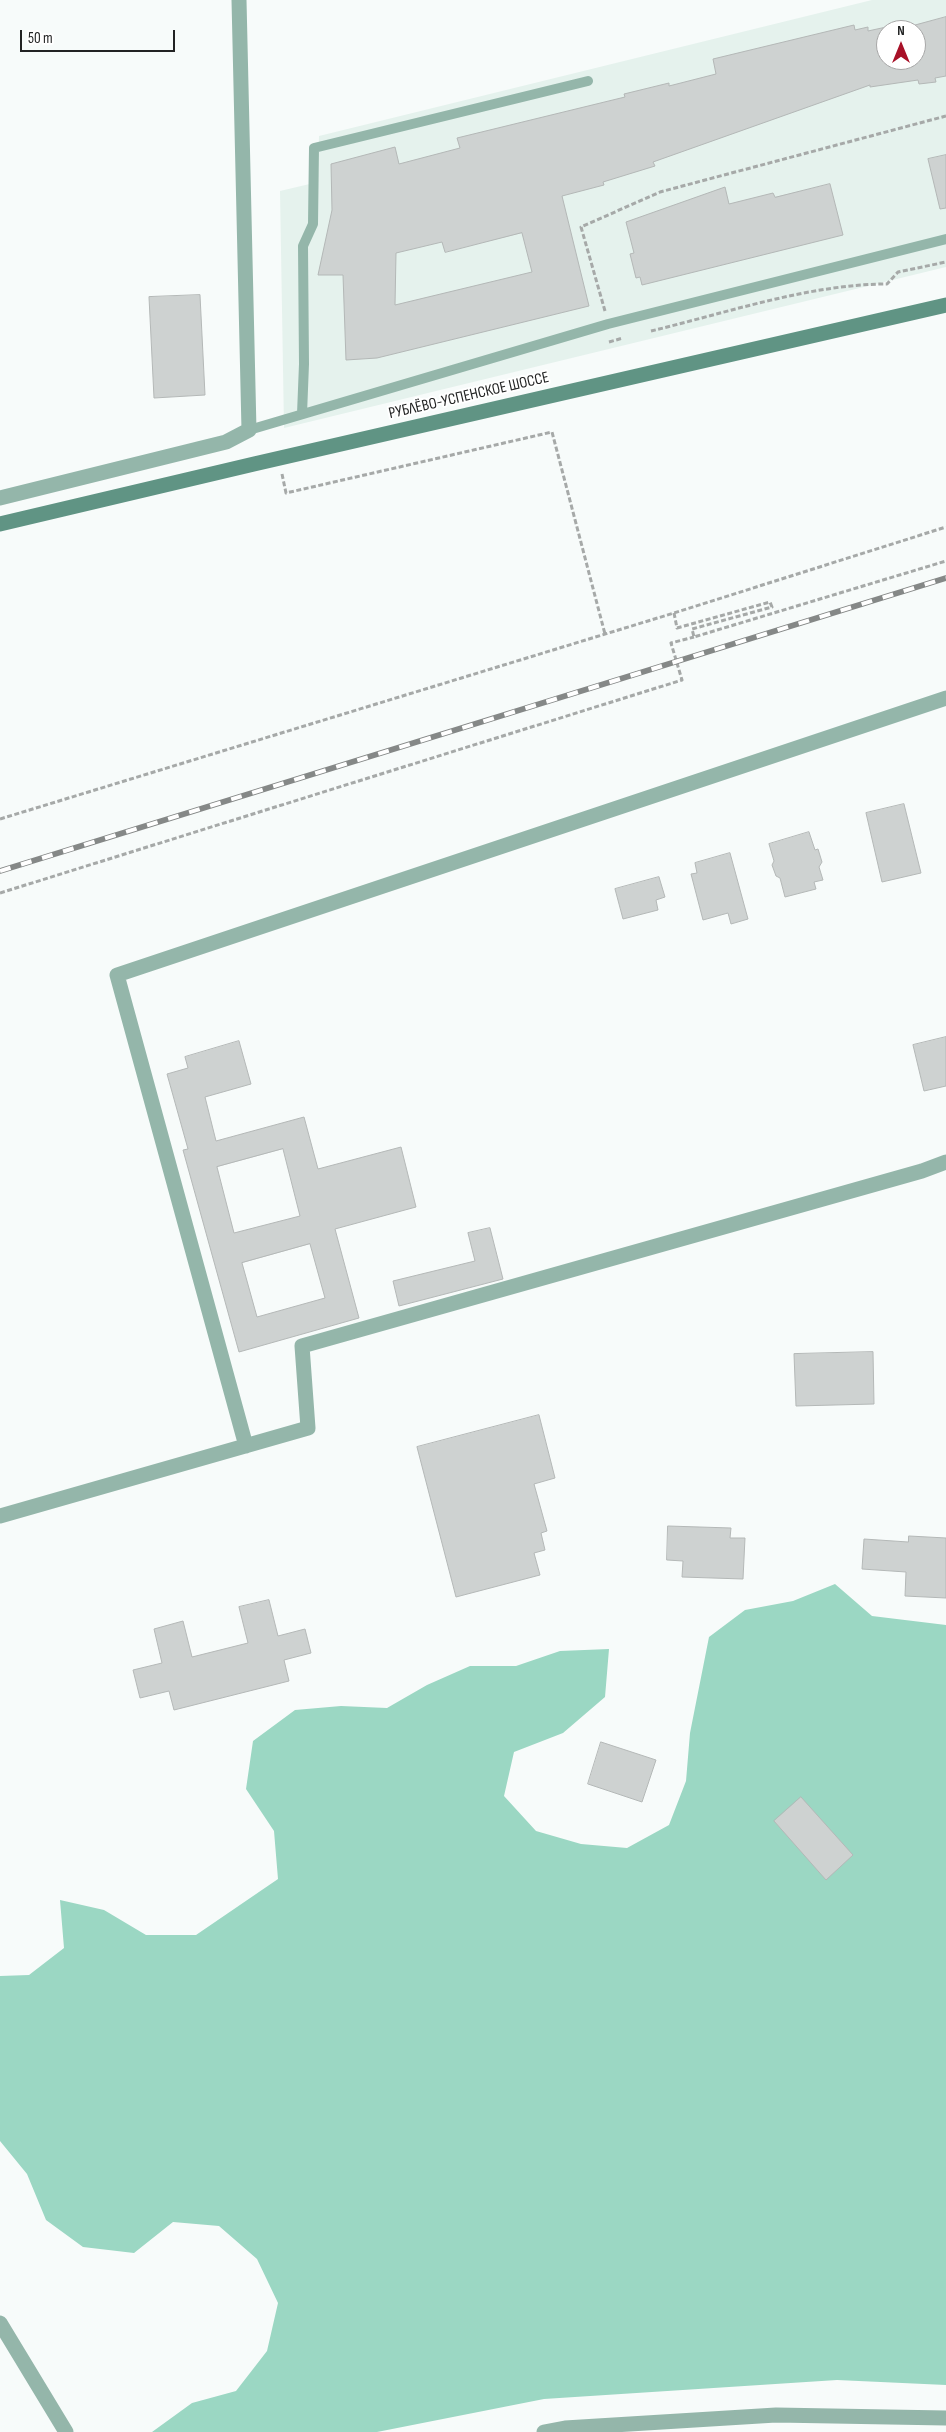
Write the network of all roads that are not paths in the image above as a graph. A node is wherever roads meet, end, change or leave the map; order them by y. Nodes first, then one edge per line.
1 (238, 0) edge
2 (588, 81) dead end
3 (946, 239) edge
4 (946, 305) edge
5 (302, 414) junction
6 (249, 430) junction
7 (0, 498) edge
8 (0, 524) edge
9 (946, 698) edge
10 (946, 1162) edge
11 (246, 1446) junction
12 (0, 1516) edge
13 (0, 2324) edge
14 (946, 2418) edge
15 (565, 2430) edge
16 (66, 2432) edge
17 (544, 2432) edge

1 - 6 street
2 - 5 lane
3 - 5 lane
4 - 8 main road, РУБЛЁВО-УСПЕНСКОЕ ШОССЕ
5 - 6 lane
6 - 7 street
9 - 11 street
10 - 11 street
11 - 12 street
13 - 16 street
14 - 15 street
15 - 17 street

